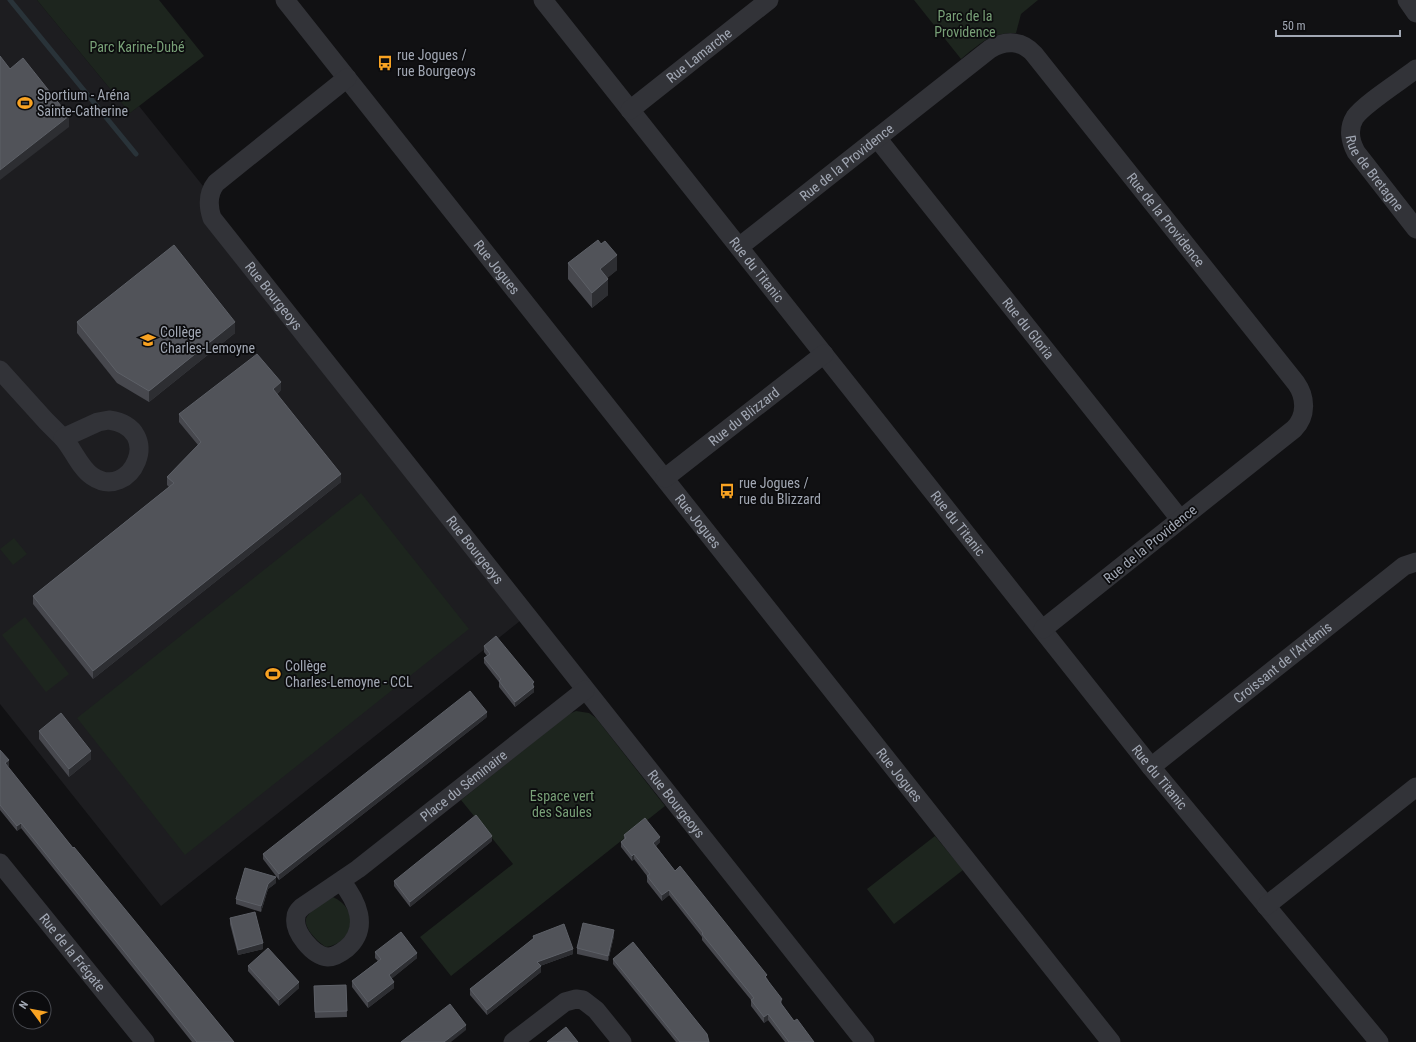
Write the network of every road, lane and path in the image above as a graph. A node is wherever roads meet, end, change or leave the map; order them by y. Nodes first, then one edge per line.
1 (285, 0) edge
2 (543, 0) edge
3 (768, 0) edge
4 (1407, 0) edge
5 (1416, 13) edge
6 (1416, 69) edge
7 (347, 78) junction
8 (630, 110) junction
9 (877, 138) junction
10 (1416, 229) edge
11 (739, 247) junction
12 (824, 354) junction
13 (0, 370) edge
14 (63, 438) dead end
15 (665, 478) junction
16 (1180, 519) junction
17 (1416, 562) edge
18 (1044, 629) junction
19 (585, 690) junction
20 (1151, 767) junction
21 (1416, 786) edge
22 (0, 863) edge
23 (341, 881) dead end
24 (1266, 906) junction
25 (145, 1042) edge
26 (513, 1042) edge
27 (622, 1042) edge
28 (865, 1042) edge
29 (1111, 1042) edge
30 (1379, 1042) edge

1 - 7 street, Rue Jogues
2 - 8 street, Rue du Titanic
3 - 8 street, Rue Lamarche
4 - 5 street
6 - 10 street, Rue de Bretagne
7 - 15 street, Rue Jogues
7 - 19 street, Rue Bourgeoys
8 - 11 street, Rue du Titanic
9 - 11 street, Rue de la Providence
9 - 16 street, Rue du Gloria
9 - 16 street, Rue de la Providence
11 - 12 street, Rue du Titanic
12 - 15 street, Rue du Blizzard
12 - 18 street, Rue du Titanic
13 - 14 street
15 - 29 street, Rue Jogues
16 - 18 street, Rue de la Providence
17 - 20 street, Croissant de l'Artémis
18 - 20 street, Rue du Titanic
19 - 23 street, Place du Séminaire
19 - 28 street, Rue Bourgeoys
20 - 24 street, Rue du Titanic
21 - 24 street
22 - 25 street, Rue de la Frégate
24 - 30 street, Rue du Titanic
26 - 27 street

